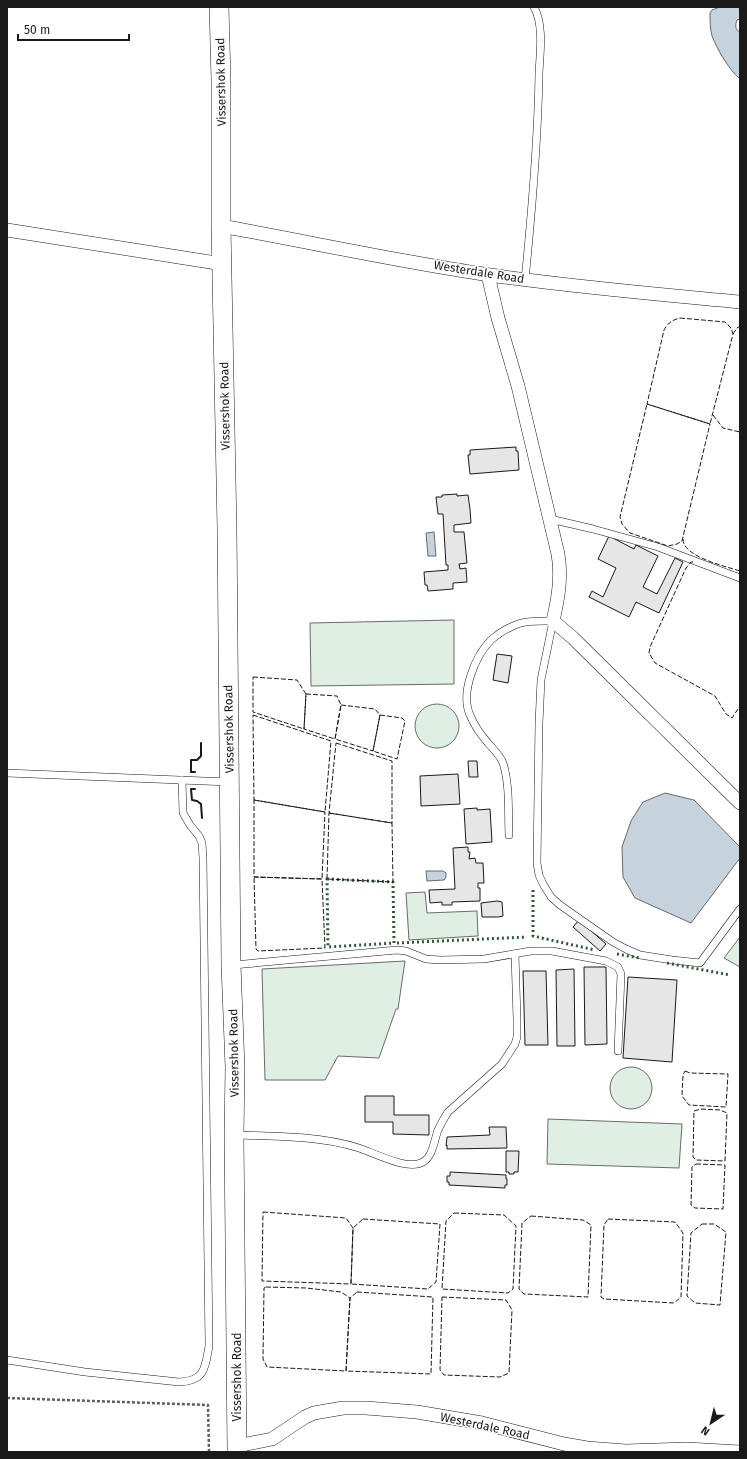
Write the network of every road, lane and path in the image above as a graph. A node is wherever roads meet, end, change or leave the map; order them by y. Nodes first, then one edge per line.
1 (219, 7) edge
2 (534, 7) edge
3 (221, 226) junction
4 (7, 230) edge
5 (223, 264) junction
6 (488, 275) junction
7 (525, 280) junction
8 (740, 302) edge
9 (550, 519) junction
10 (740, 578) edge
11 (553, 621) junction
12 (7, 773) edge
13 (182, 780) junction
14 (229, 782) junction
15 (740, 803) edge
16 (509, 835) dead end
17 (740, 909) edge
18 (515, 954) junction
19 (231, 965) junction
20 (618, 1051) dead end
21 (234, 1135) junction
22 (7, 1360) edge
23 (7, 1398) edge
24 (237, 1449) edge
25 (209, 1452) edge
26 (740, 1452) edge

1 - 3 main road, Vissershok Road
2 - 7 lane
3 - 5 main road, Vissershok Road
3 - 6 street, Westerdale Road
4 - 5 street
5 - 14 main road, Vissershok Road
6 - 7 street, Westerdale Road
6 - 9 street
7 - 8 street, Westerdale Road
9 - 10 lane
9 - 11 street
11 - 15 street
11 - 16 lane
11 - 17 lane
12 - 13 lane
13 - 14 lane
13 - 22 lane
14 - 19 main road, Vissershok Road
18 - 19 lane
18 - 20 lane
18 - 21 lane
19 - 21 main road, Vissershok Road
21 - 24 main road, Vissershok Road
23 - 25 path
24 - 26 street, Westerdale Road

